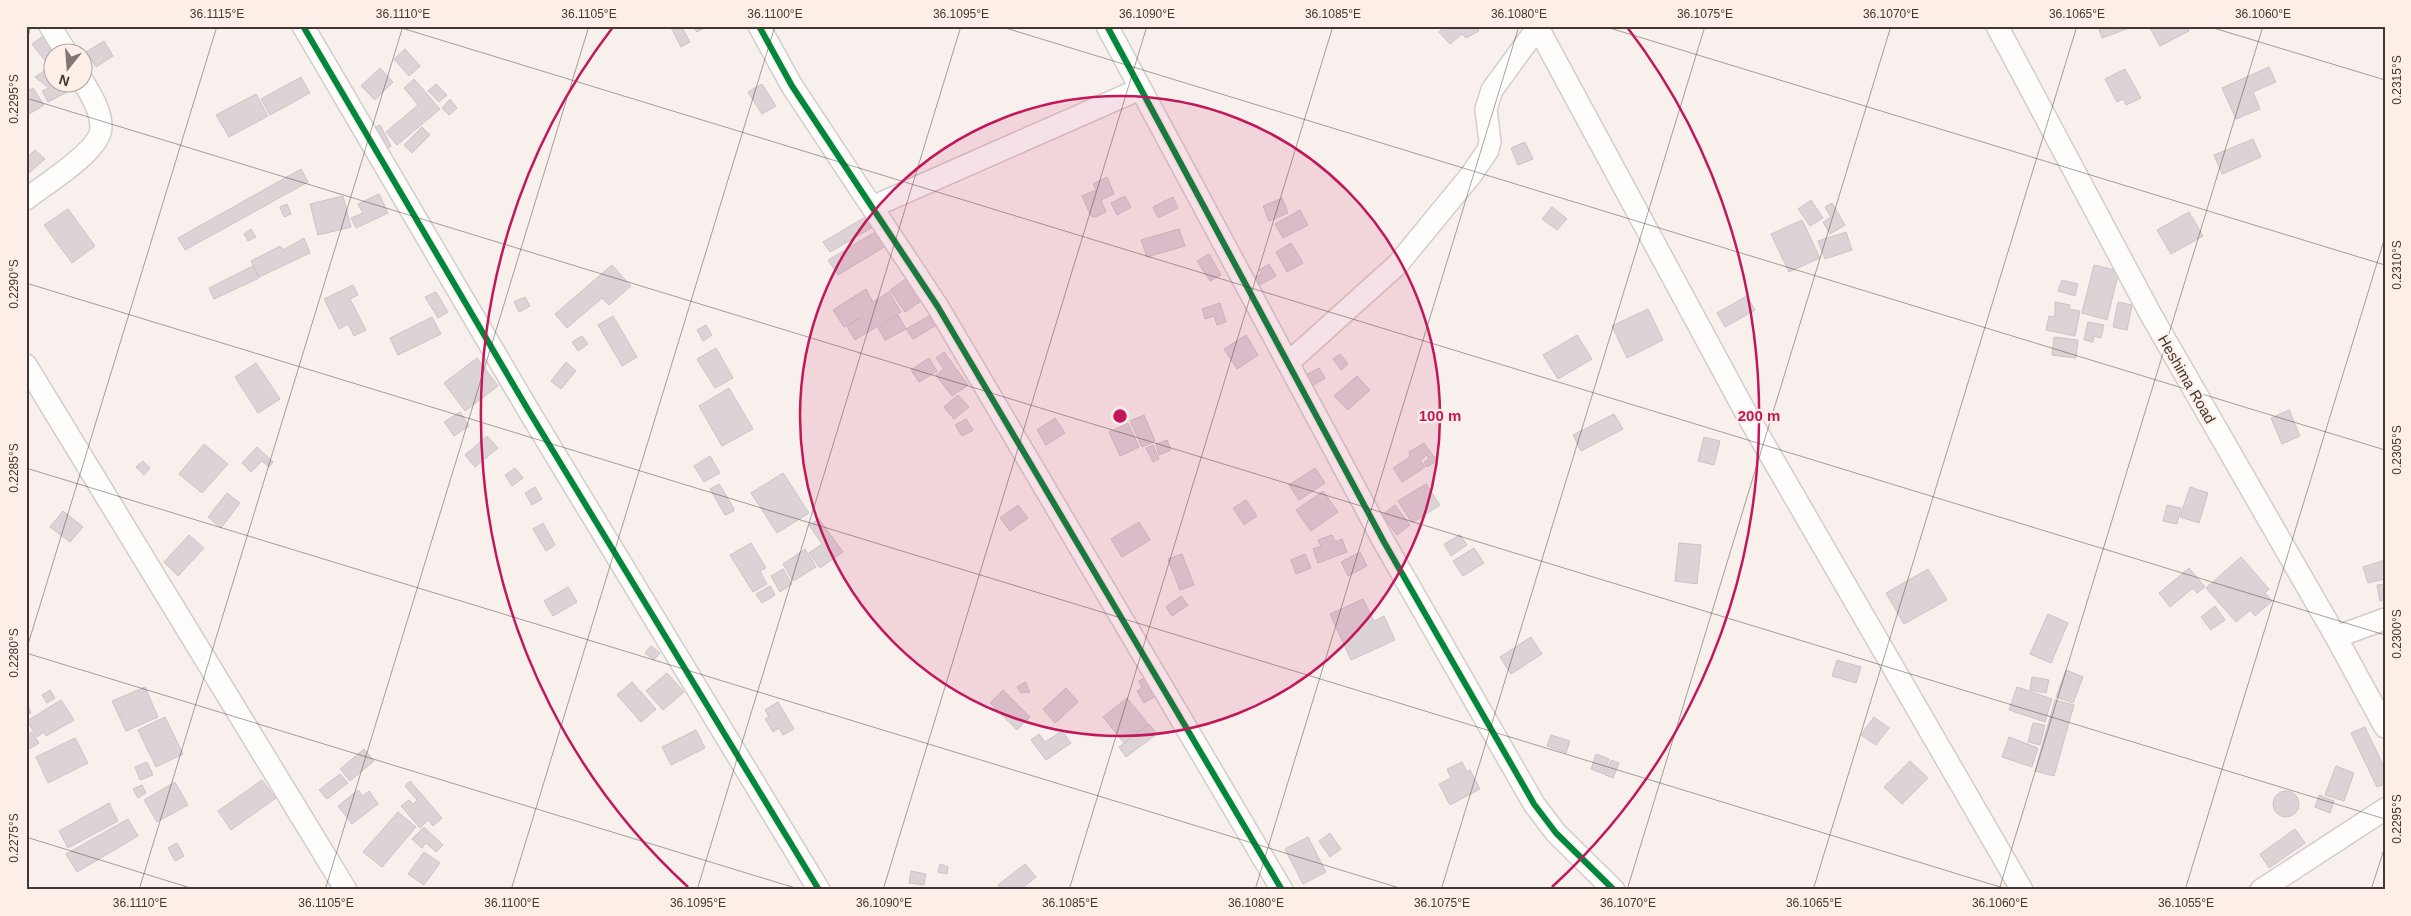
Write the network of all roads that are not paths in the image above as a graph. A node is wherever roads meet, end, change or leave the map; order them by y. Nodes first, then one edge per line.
1 (50, 26) edge
2 (303, 26) edge
3 (759, 26) edge
4 (1107, 26) edge
5 (1997, 26) edge
6 (1538, 27) edge
7 (60, 42) edge
8 (1140, 89) junction
9 (88, 92) edge
10 (26, 198) edge
11 (872, 208) junction
12 (1288, 363) junction
13 (26, 365) edge
14 (2385, 619) edge
15 (2336, 637) junction
16 (2385, 727) edge
17 (2385, 810) edge
18 (346, 890) edge
19 (819, 890) edge
20 (1282, 890) edge
21 (1614, 890) edge
22 (2022, 890) edge
23 (2261, 890) edge

1 - 7 street
2 - 19 street
3 - 11 street
4 - 8 street
5 - 15 street, Heshima Road
6 - 12 street
6 - 22 street
8 - 11 street
8 - 12 street
9 - 10 street
11 - 20 street
12 - 21 street
13 - 18 street
14 - 15 street
15 - 16 street, Heshima Road
17 - 23 street

